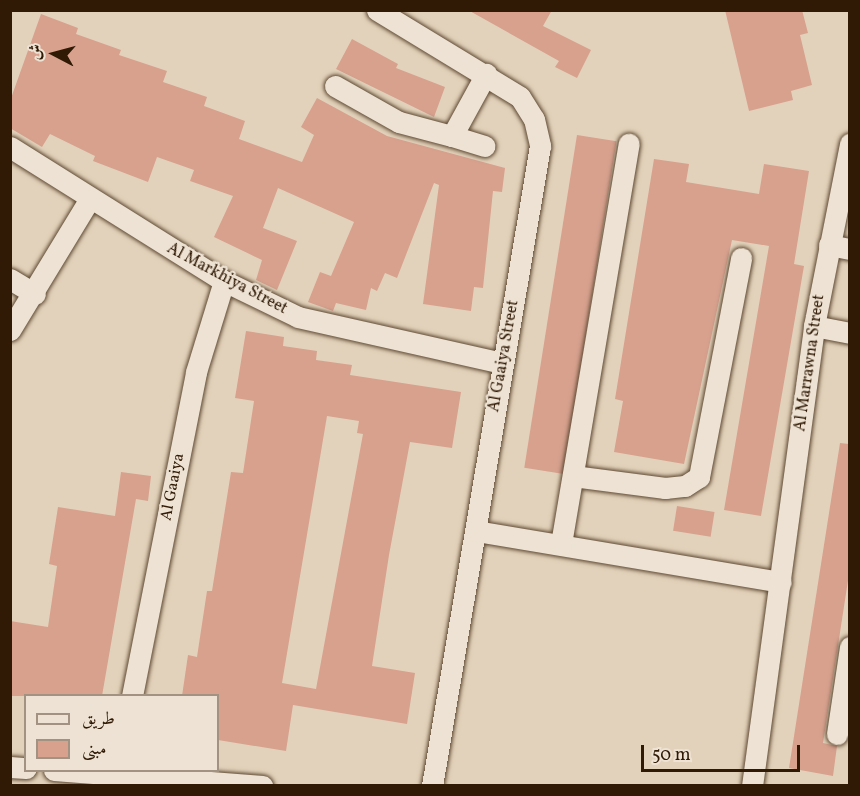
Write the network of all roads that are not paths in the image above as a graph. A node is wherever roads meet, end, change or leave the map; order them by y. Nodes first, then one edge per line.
1 (377, 10) edge
2 (486, 74) junction
3 (335, 86) dead end
4 (452, 136) junction
5 (629, 144) dead end
6 (849, 144) edge
7 (485, 146) dead end
8 (10, 147) edge
9 (89, 200) junction
10 (839, 247) edge
11 (741, 258) dead end
12 (10, 279) edge
13 (224, 281) junction
14 (35, 294) junction
15 (814, 326) junction
16 (10, 330) edge
17 (849, 333) edge
18 (502, 363) junction
19 (573, 476) junction
20 (476, 531) junction
21 (561, 544) junction
22 (781, 582) junction
23 (849, 647) edge
24 (132, 694) edge
25 (837, 734) dead end
26 (86, 772) edge
27 (117, 773) edge
28 (262, 786) edge
29 (432, 786) edge
30 (752, 786) edge

1 - 2 street, Al Gaaiya Street
2 - 4 street
2 - 18 street, Al Gaaiya Street
3 - 4 street
4 - 7 street
5 - 19 street
6 - 10 street, Al Marrawna Street
8 - 9 street, Al Markhiya Street
9 - 13 street, Al Markhiya Street
9 - 14 street
10 - 15 street, Al Marrawna Street
11 - 19 street
12 - 14 street
13 - 18 street, Al Markhiya Street
13 - 24 street, Al Gaaiya
14 - 16 street
15 - 17 street
15 - 22 street, Al Marrawna Street
18 - 20 street, Al Gaaiya Street
19 - 21 street
20 - 21 street
20 - 29 street, Al Gaaiya Street
21 - 22 street
22 - 30 street, Al Marrawna Street
23 - 25 street
26 - 27 street
27 - 28 street

